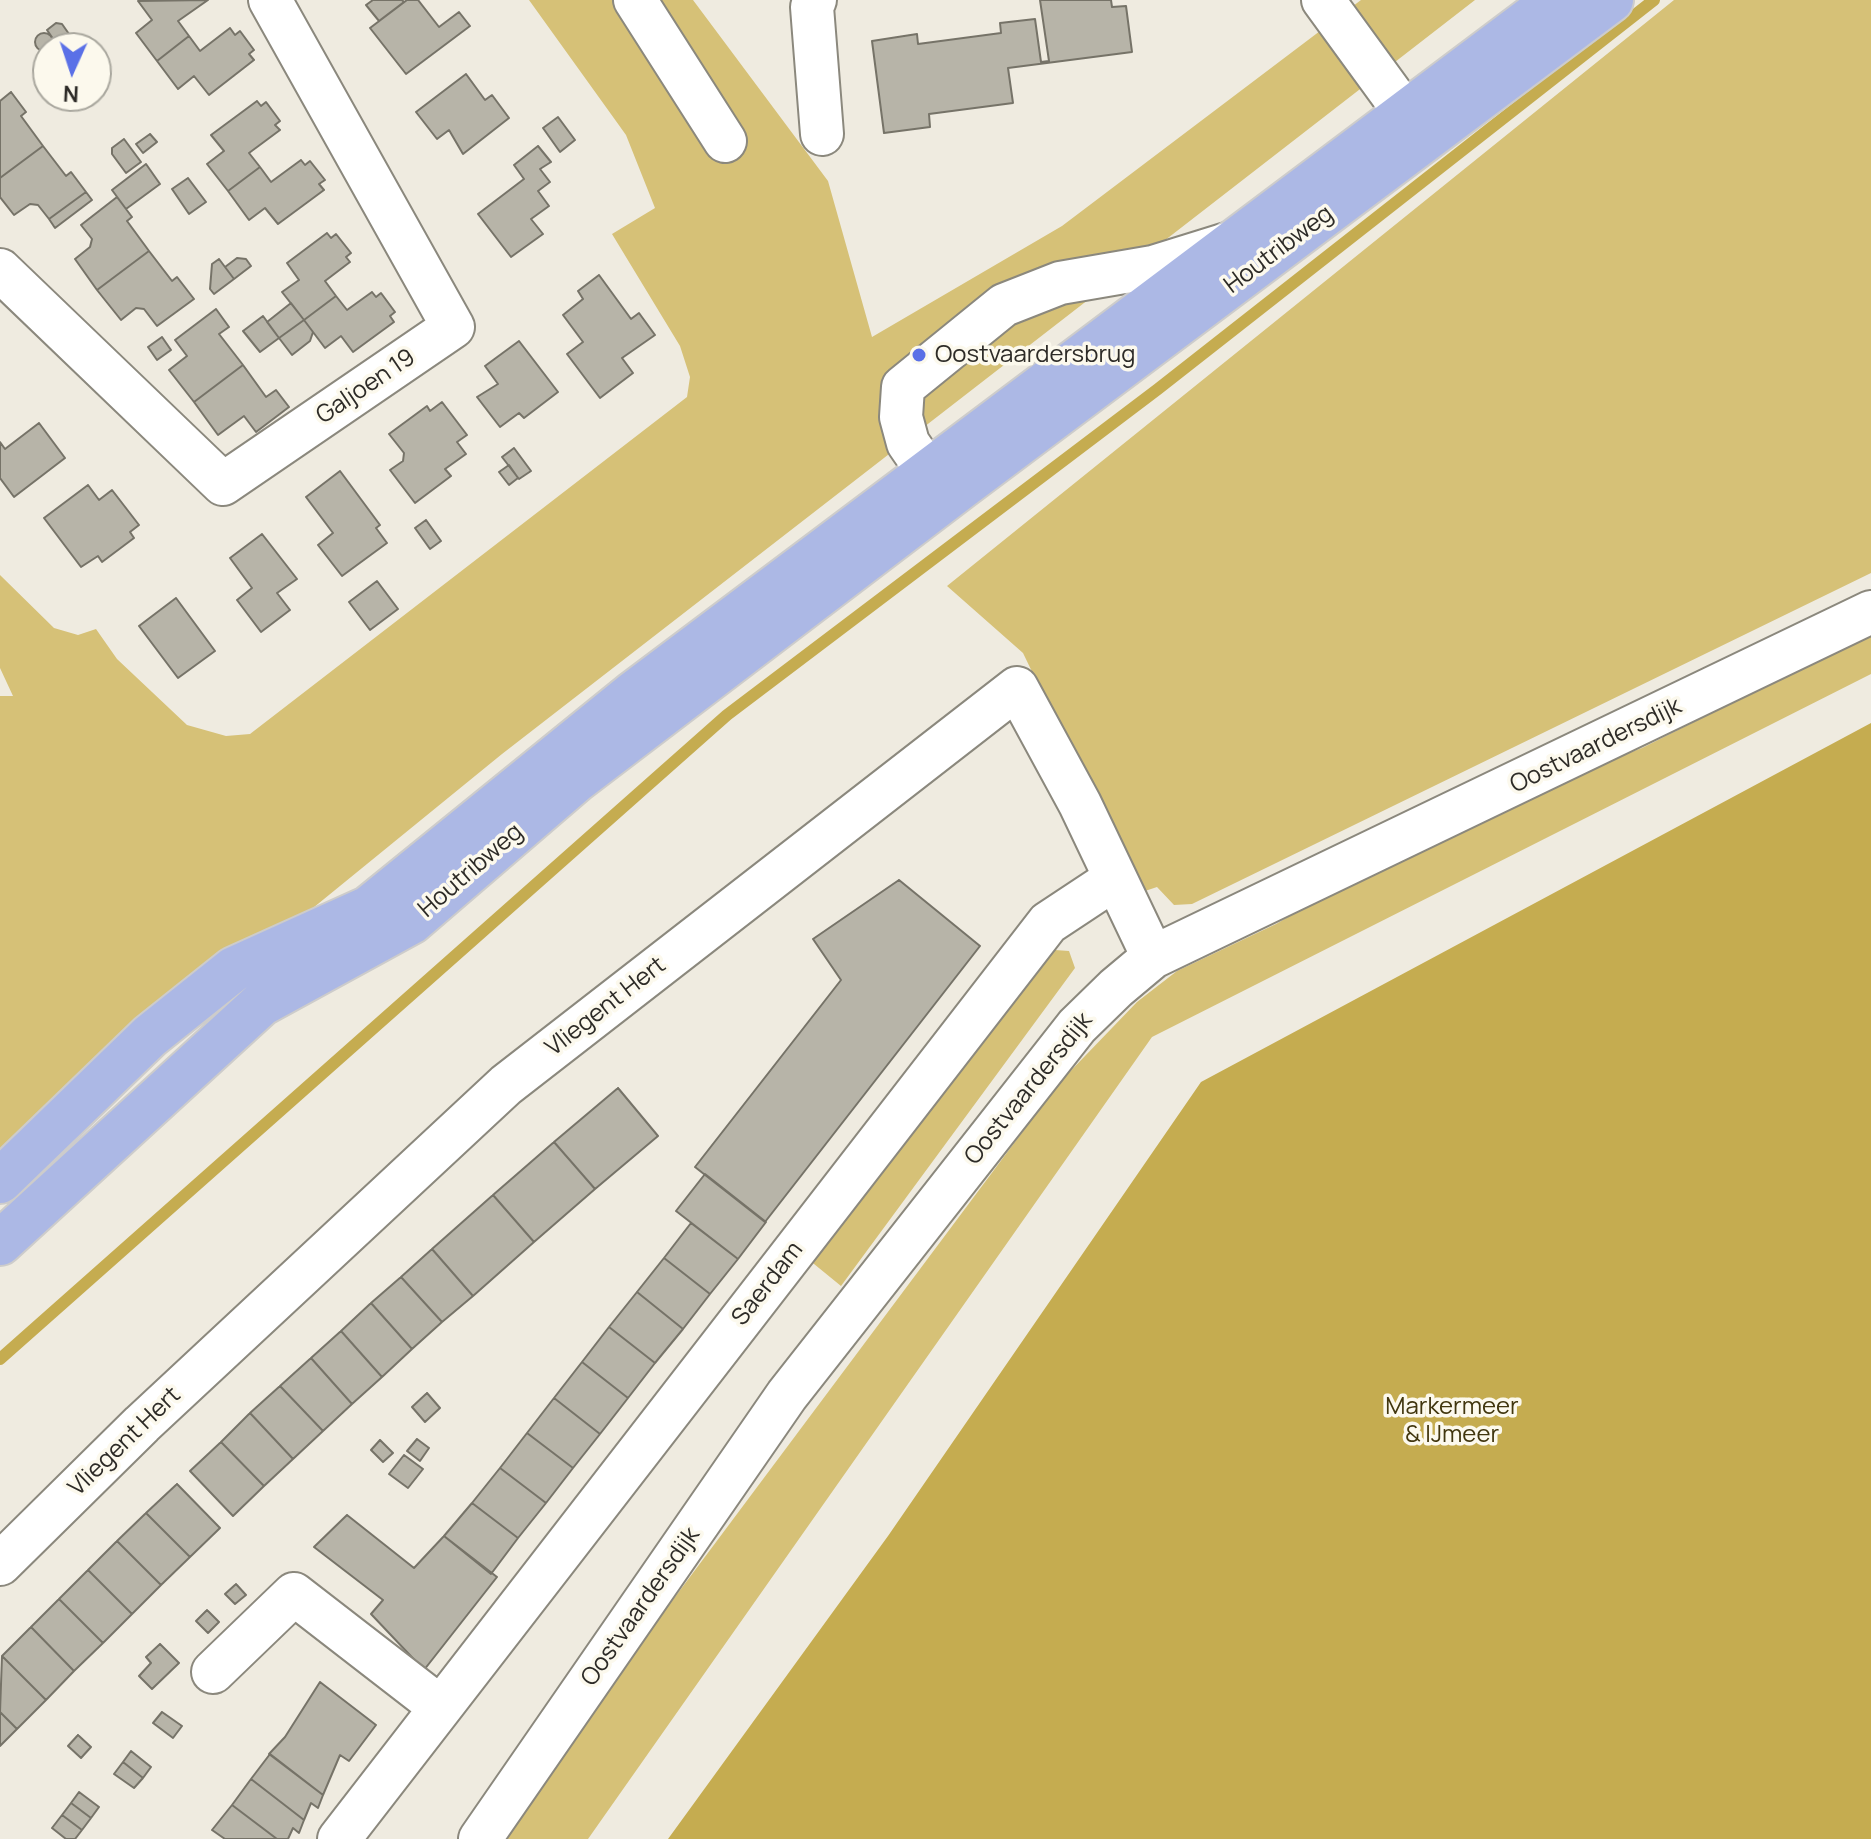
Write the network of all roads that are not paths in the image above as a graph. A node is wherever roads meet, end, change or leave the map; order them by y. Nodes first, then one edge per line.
1 (270, 0) edge
2 (635, 0) edge
3 (815, 0) edge
4 (1323, 0) edge
5 (1556, 0) edge
6 (1611, 0) edge
7 (1414, 127) junction
8 (822, 134) dead end
9 (725, 141) dead end
10 (1236, 242) junction
11 (0, 270) edge
12 (936, 486) junction
13 (1871, 612) edge
14 (1113, 880) junction
15 (1153, 957) junction
16 (0, 1181) edge
17 (0, 1243) edge
18 (0, 1564) edge
19 (213, 1672) dead end
20 (440, 1707) junction
21 (339, 1839) edge
22 (480, 1839) edge

1 - 11 street, Galjoen 19
2 - 9 street
3 - 8 street
4 - 7 street
5 - 7 main road, Houtribweg
6 - 7 main road, Houtribweg
7 - 10 main road, Houtribweg
7 - 12 main road, Houtribweg
10 - 12 main road, Houtribweg
10 - 12 street, Houtribweg
12 - 16 main road, Houtribweg
12 - 17 main road, Houtribweg
13 - 15 street, Oostvaardersdijk
14 - 15 street, Vliegent Hert
14 - 18 street, Vliegent Hert
14 - 20 street, Saerdam
15 - 22 street, Oostvaardersdijk
19 - 20 street
20 - 21 street, Saerdam

